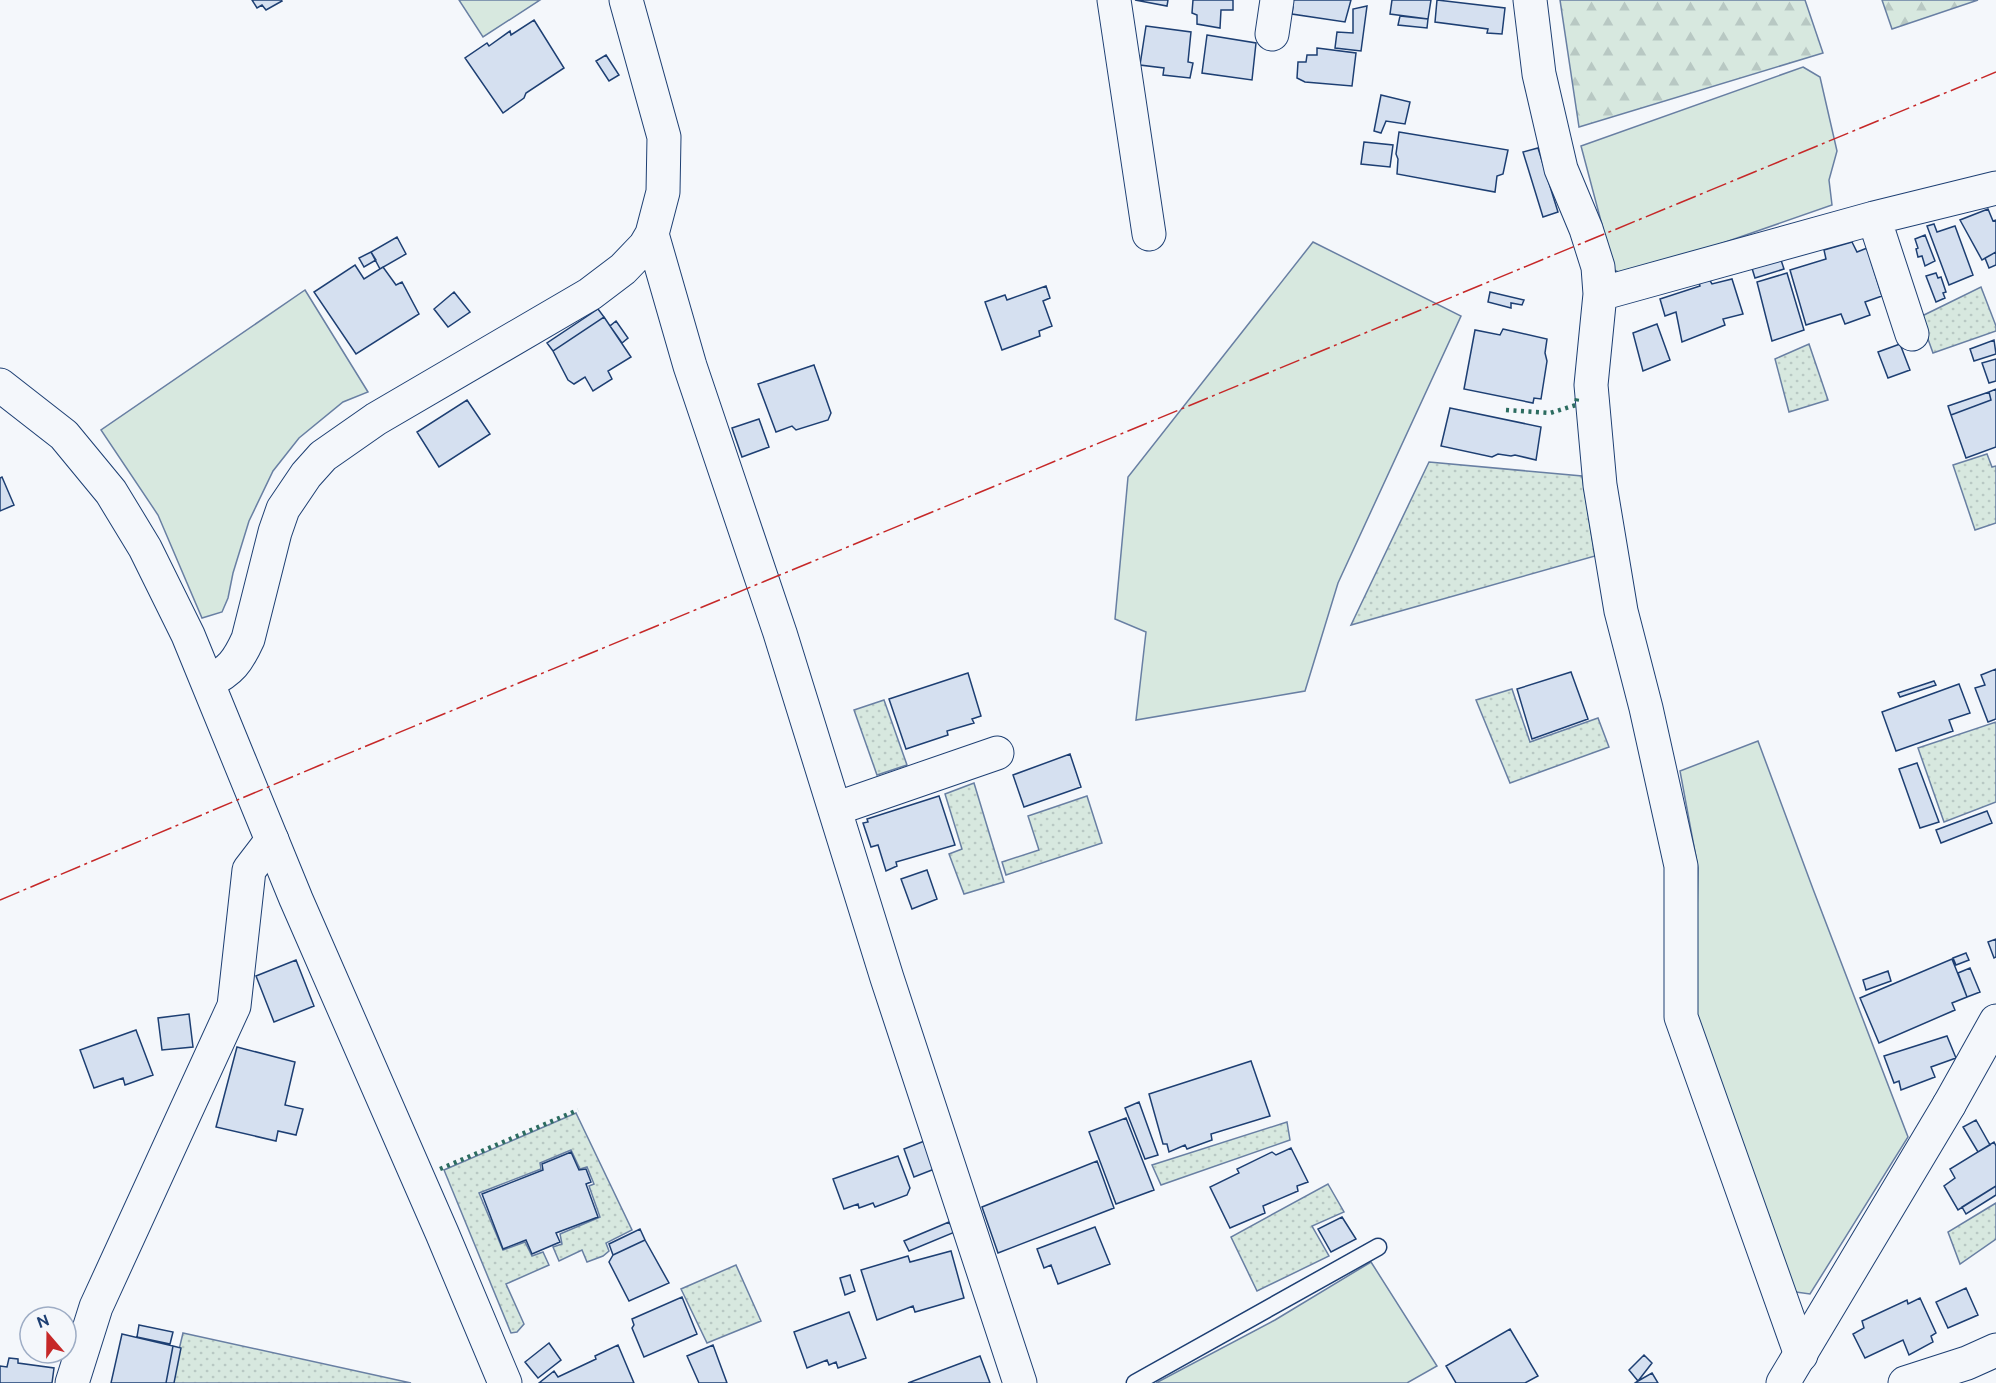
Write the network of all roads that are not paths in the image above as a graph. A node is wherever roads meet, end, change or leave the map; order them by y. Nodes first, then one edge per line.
1 (626, 0) edge
2 (1114, 0) edge
3 (1277, 0) edge
4 (1530, 0) edge
5 (1272, 34) dead end
6 (1996, 188) edge
7 (1874, 218) junction
8 (652, 234) junction
9 (1149, 234) dead end
10 (1600, 294) junction
11 (1912, 334) dead end
12 (0, 385) edge
13 (208, 682) junction
14 (998, 753) dead end
15 (835, 809) junction
16 (272, 840) junction
17 (1996, 1021) edge
18 (1378, 1247) dead end
19 (1996, 1350) edge
20 (1802, 1355) junction
21 (72, 1383) edge
22 (505, 1383) edge
23 (1020, 1383) edge
24 (1135, 1383) edge
25 (1784, 1383) edge
26 (1905, 1383) edge

1 - 8 street
2 - 9 street
3 - 5 street
4 - 10 street
6 - 7 street
7 - 10 street
7 - 11 street
8 - 13 street
8 - 15 street
10 - 20 street
12 - 13 street
13 - 16 street
14 - 15 street
15 - 23 street
16 - 21 street
16 - 22 street
17 - 20 street
18 - 24 lane
19 - 26 street
20 - 25 street

